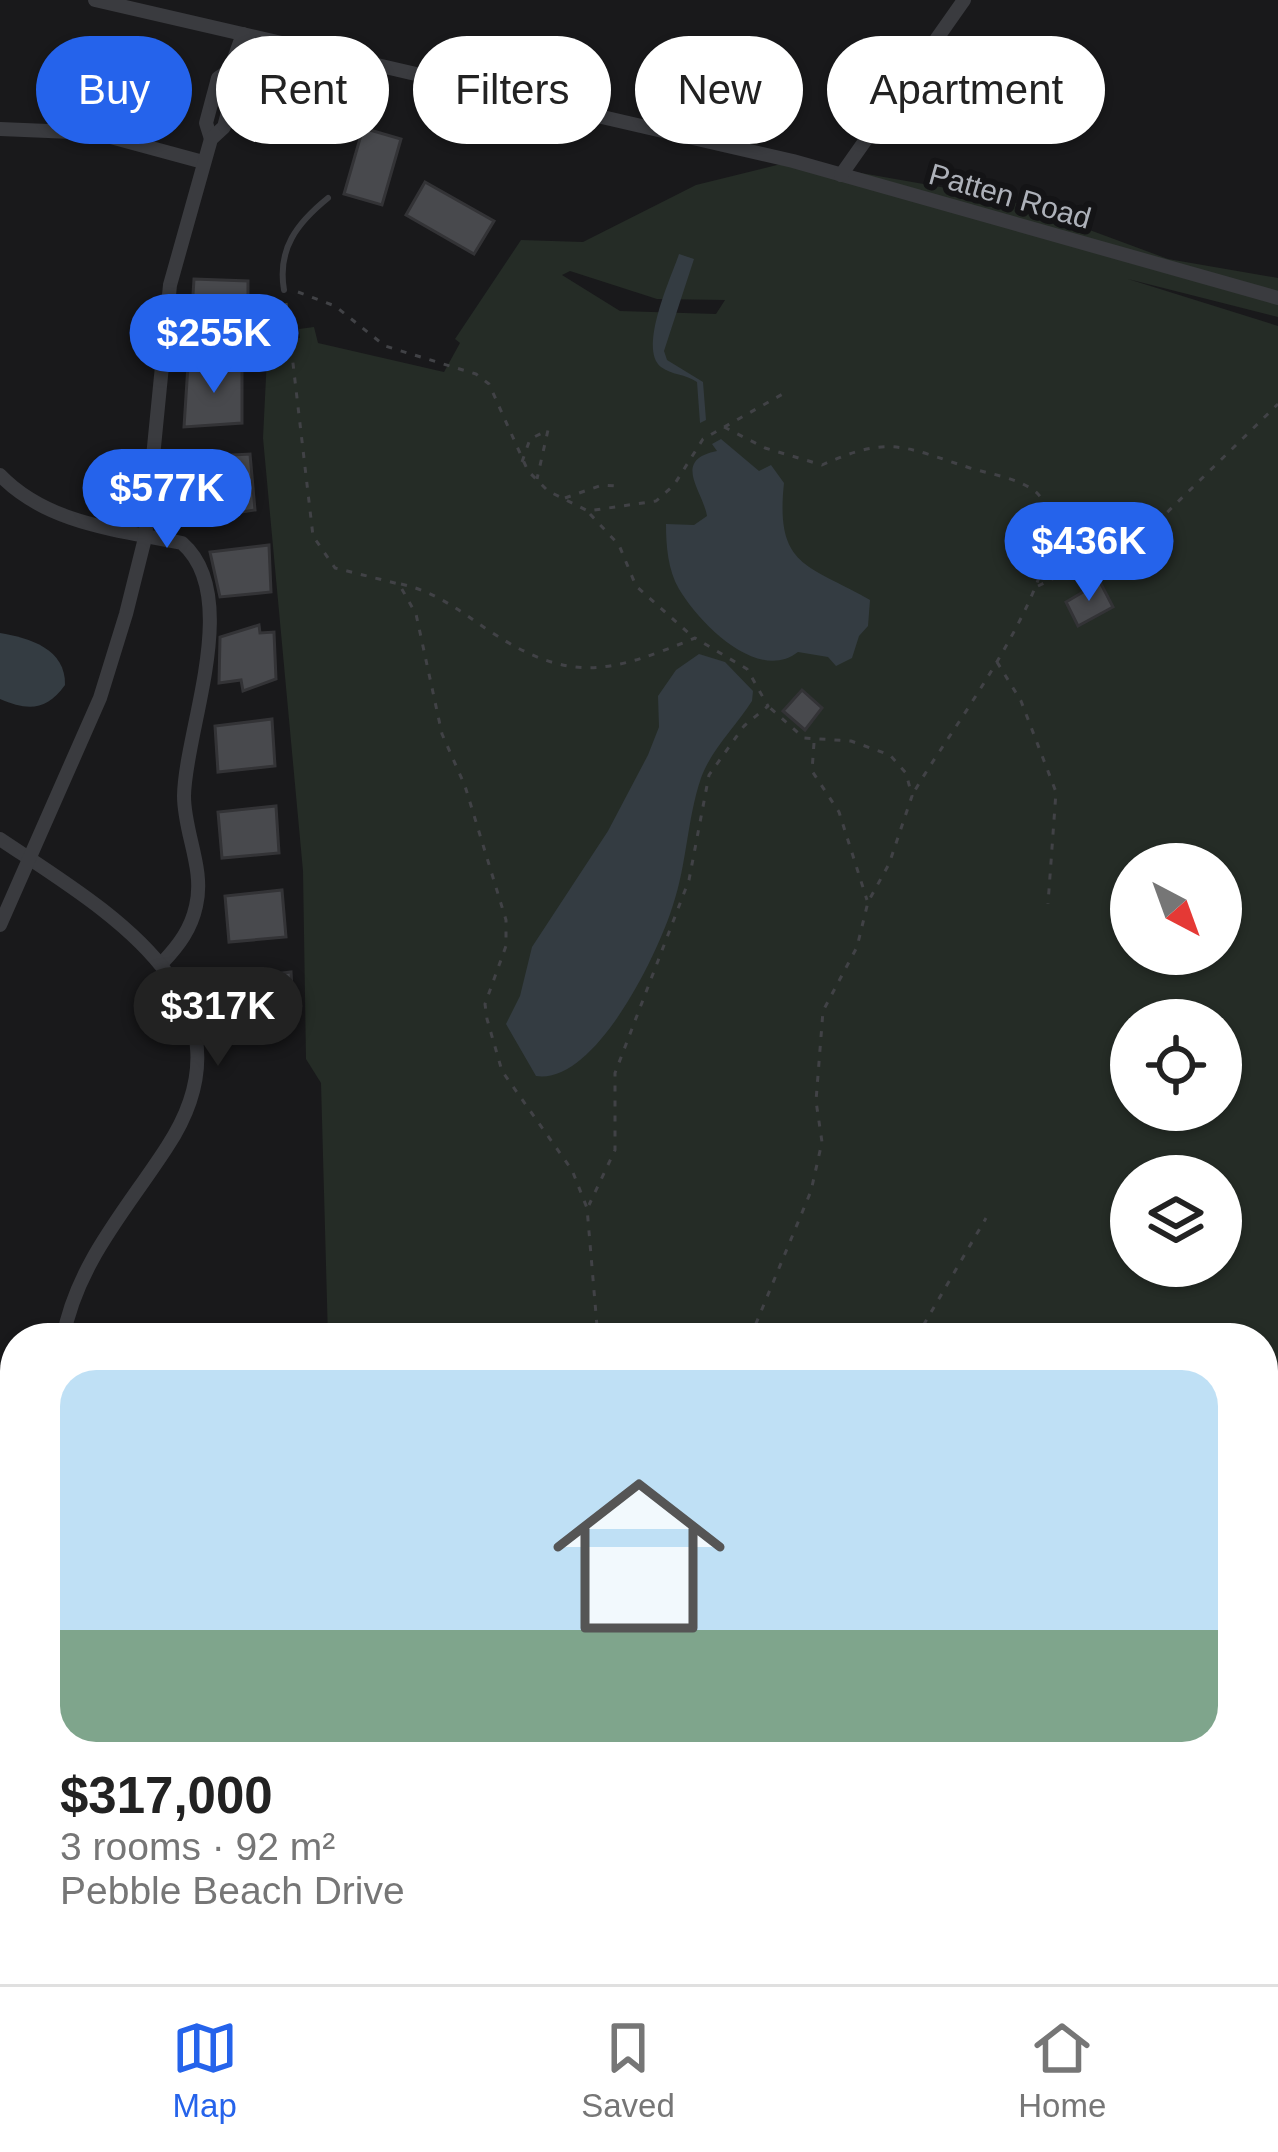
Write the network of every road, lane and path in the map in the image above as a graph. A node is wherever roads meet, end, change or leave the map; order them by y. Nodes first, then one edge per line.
1 (95, 0) edge
2 (964, 0) edge
3 (243, 34) junction
4 (0, 129) edge
5 (203, 162) junction
6 (841, 175) junction
7 (328, 199) dead end
8 (284, 290) junction
9 (1278, 298) edge
10 (788, 391) dead end
11 (1278, 404) edge
12 (719, 428) junction
13 (522, 463) junction
14 (0, 475) edge
15 (537, 481) junction
16 (617, 486) dead end
17 (563, 498) junction
18 (588, 511) junction
19 (1148, 531) junction
20 (145, 538) junction
21 (1108, 578) dead end
22 (399, 584) junction
23 (1037, 587) junction
24 (694, 638) junction
25 (996, 660) junction
26 (768, 706) junction
27 (814, 739) junction
28 (912, 796) junction
29 (0, 839) edge
30 (29, 859) junction
31 (868, 902) junction
32 (1048, 904) dead end
33 (0, 925) edge
34 (164, 962) junction
35 (587, 1208) junction
36 (986, 1218) dead end
37 (69, 1323) edge
38 (597, 1323) edge
39 (757, 1323) edge
40 (925, 1323) edge

1 - 3 street, Patten Road
2 - 6 street
3 - 5 street
3 - 6 street, Patten Road
4 - 5 street
5 - 20 street
6 - 9 street, Patten Road
7 - 8 lane
8 - 13 path
8 - 22 path
10 - 12 path
11 - 19 path
12 - 18 path
12 - 23 path
13 - 15 path
13 - 15 path
14 - 20 street
15 - 17 path
16 - 17 path
17 - 18 path
18 - 24 path
19 - 21 path
19 - 23 path
20 - 30 street
20 - 34 street
22 - 24 path
22 - 35 path
23 - 25 path
24 - 26 path
25 - 28 path
25 - 32 path
26 - 27 path
26 - 35 path
27 - 28 path
27 - 31 path
28 - 31 path
29 - 30 street
30 - 33 street
30 - 34 street
31 - 39 path
34 - 37 street
35 - 38 path
36 - 40 path

